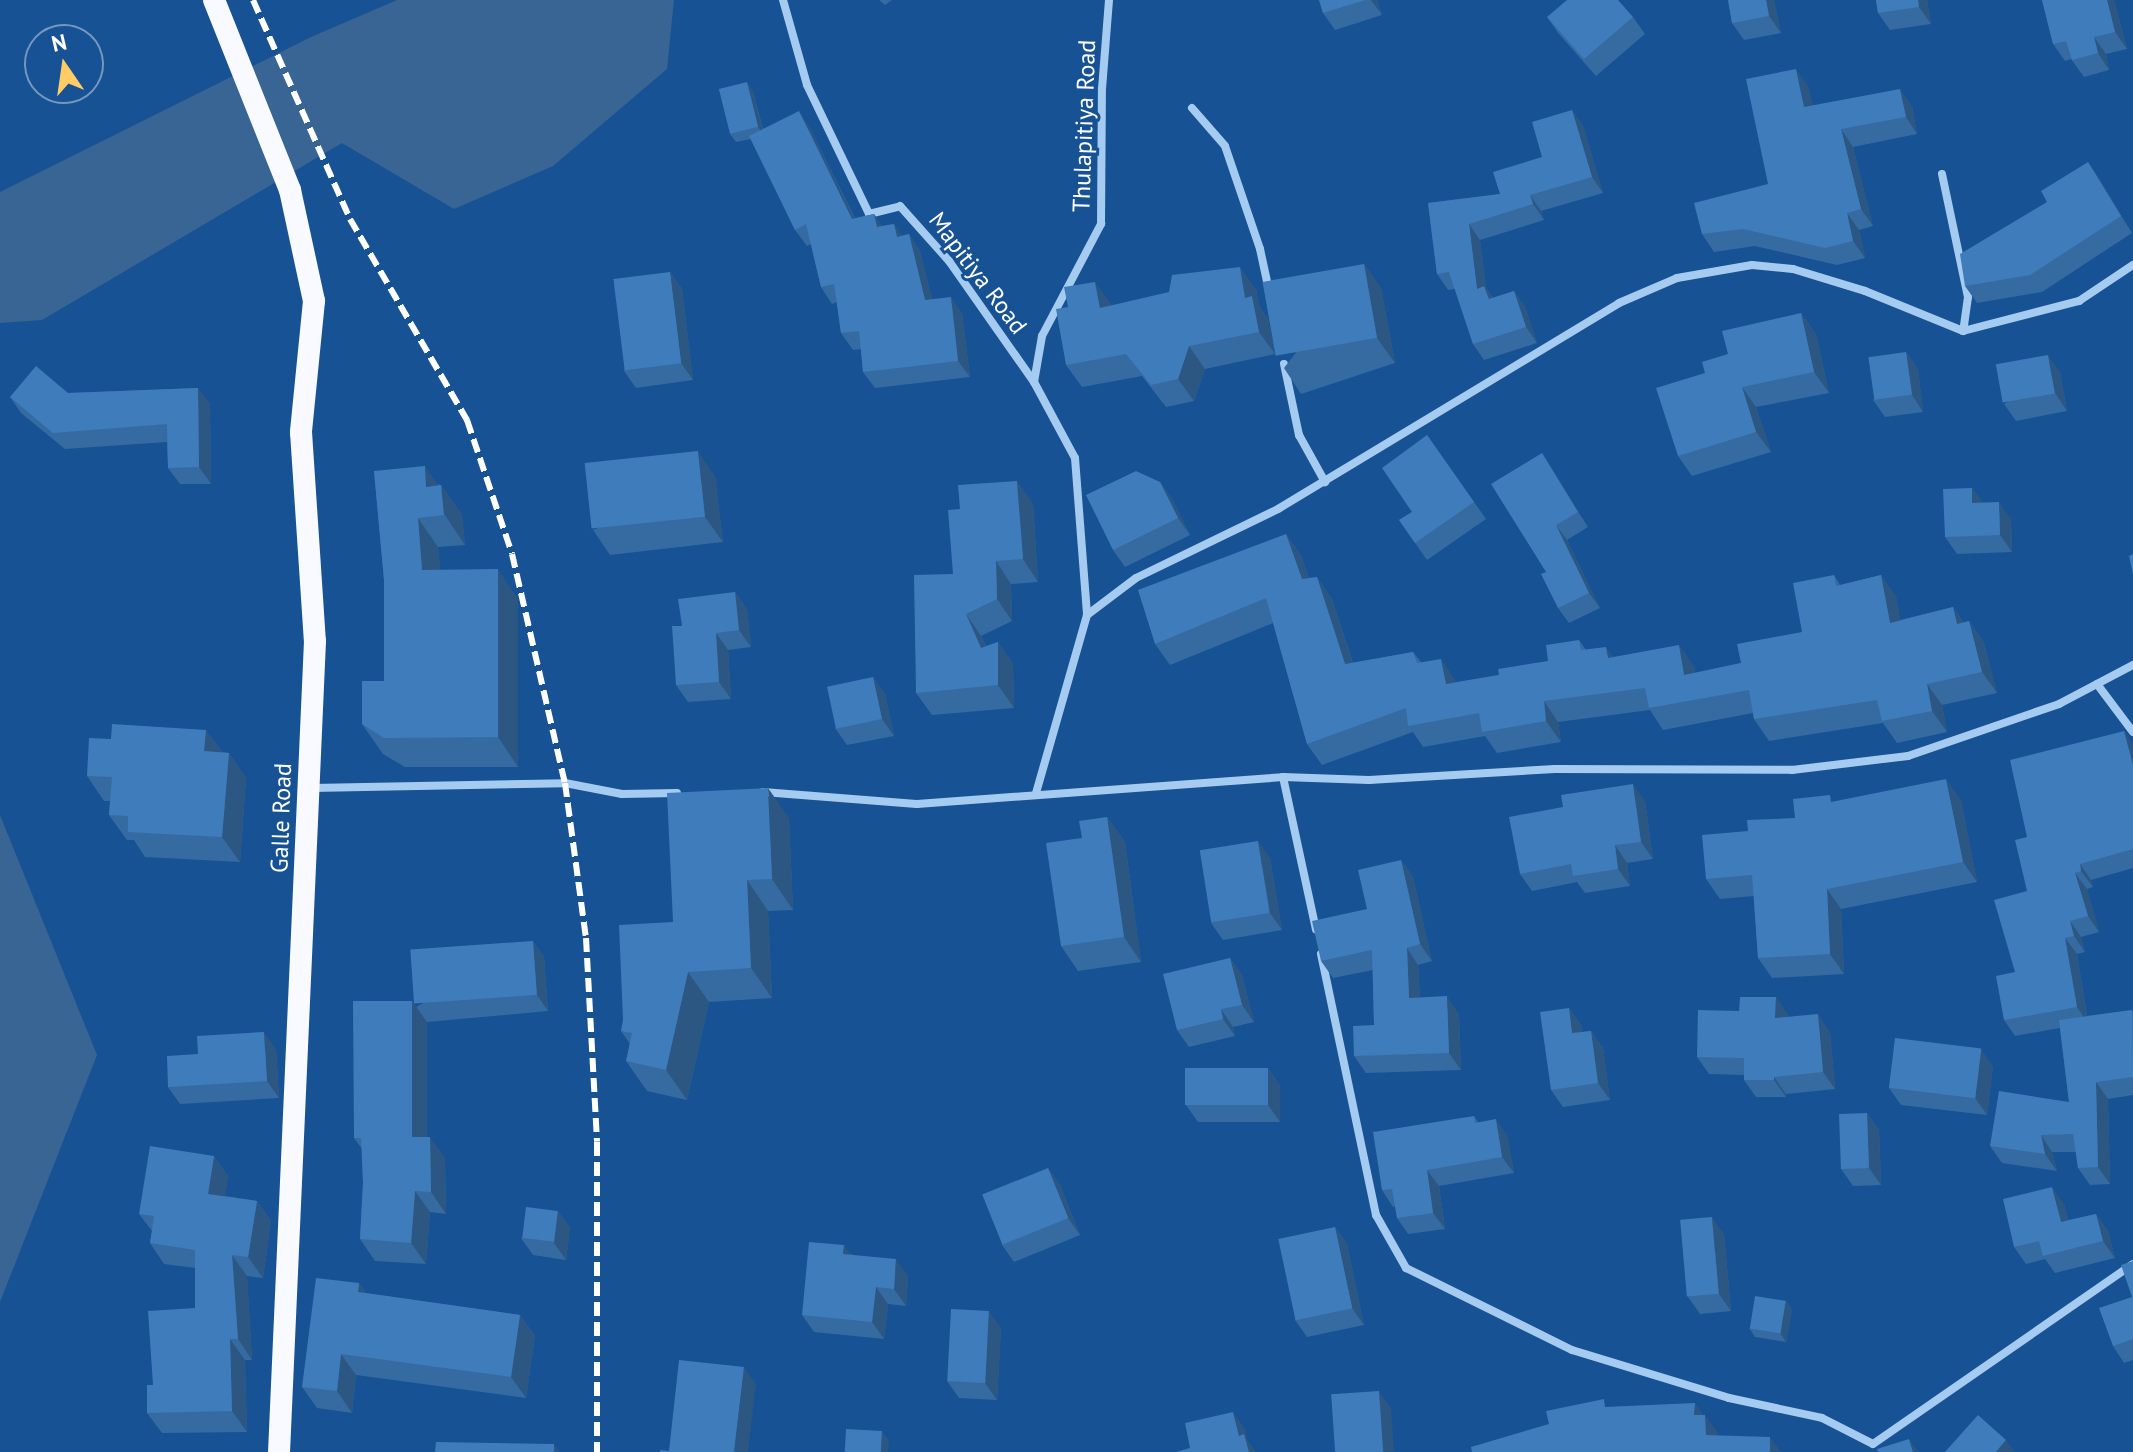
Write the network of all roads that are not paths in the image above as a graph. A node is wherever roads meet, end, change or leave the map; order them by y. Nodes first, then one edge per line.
1 (214, 0) edge
2 (783, 0) edge
3 (1109, 0) edge
4 (1192, 108) dead end
5 (1942, 174) dead end
6 (2133, 265) edge
7 (1273, 311) edge
8 (1963, 331) junction
9 (1283, 358) edge
10 (1034, 382) junction
11 (1325, 482) junction
12 (1087, 615) junction
13 (2133, 665) edge
14 (2097, 684) junction
15 (2133, 732) edge
16 (1283, 777) junction
17 (309, 788) junction
18 (756, 792) edge
19 (681, 793) edge
20 (1036, 793) junction
21 (1317, 933) edge
22 (1320, 949) edge
23 (2133, 1264) edge
24 (279, 1452) edge

1 - 17 highway, Galle Road
2 - 10 street, Mapitiya Road
3 - 10 street, Thulapitiya Road
4 - 7 street
5 - 8 street
6 - 8 street
8 - 11 street
9 - 11 street
10 - 12 street, Mapitiya Road
11 - 12 street
12 - 20 street
13 - 14 street
14 - 15 street
14 - 16 street
16 - 20 street
16 - 21 street
17 - 19 street
17 - 24 highway, Galle Road
18 - 20 street
22 - 23 street

